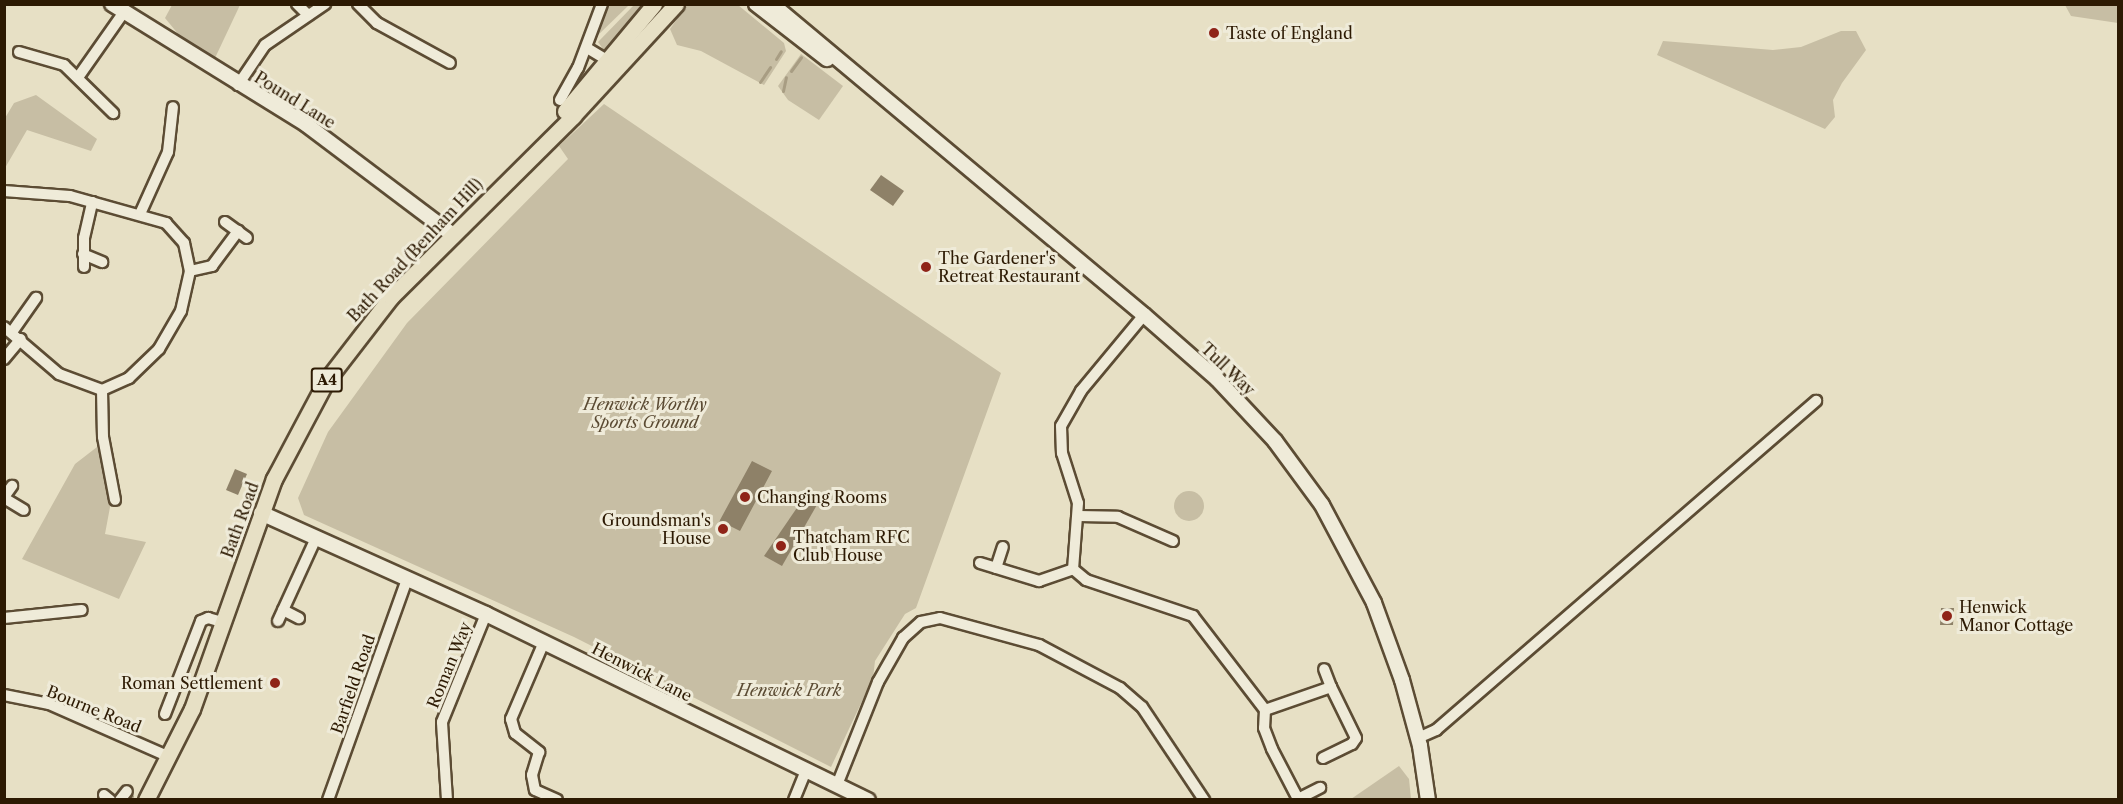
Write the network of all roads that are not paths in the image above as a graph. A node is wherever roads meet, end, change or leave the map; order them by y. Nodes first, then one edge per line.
1 (297, 4) edge
2 (325, 4) edge
3 (358, 4) edge
4 (603, 4) edge
5 (654, 4) edge
6 (676, 4) edge
7 (756, 4) edge
8 (772, 4) edge
9 (120, 8) edge
10 (308, 15) junction
11 (587, 48) junction
12 (19, 52) dead end
13 (450, 63) dead end
14 (614, 65) junction
15 (849, 73) junction
16 (79, 76) junction
17 (238, 85) junction
18 (560, 100) dead end
19 (113, 113) dead end
20 (169, 113) dead end
21 (4, 191) edge
22 (92, 202) junction
23 (140, 214) junction
24 (225, 222) dead end
25 (453, 235) junction
26 (84, 254) junction
27 (102, 262) dead end
28 (84, 267) dead end
29 (190, 271) junction
30 (36, 298) dead end
31 (1144, 315) junction
32 (13, 333) edge
33 (4, 359) edge
34 (102, 390) junction
35 (1816, 400) dead end
36 (296, 433) joint
37 (123, 460) dead end
38 (111, 463) junction
39 (12, 486) dead end
40 (4, 497) edge
41 (115, 500) dead end
42 (24, 510) dead end
43 (261, 513) junction
44 (1079, 516) junction
45 (316, 538) junction
46 (1173, 541) dead end
47 (1003, 547) dead end
48 (980, 563) dead end
49 (996, 568) junction
50 (1073, 569) junction
51 (406, 579) junction
52 (82, 610) dead end
53 (283, 610) junction
54 (486, 614) junction
55 (4, 618) edge
56 (299, 618) dead end
57 (278, 621) dead end
58 (222, 622) junction
59 (544, 642) junction
60 (1324, 669) dead end
61 (1331, 687) junction
62 (4, 695) edge
63 (1265, 710) junction
64 (165, 714) dead end
65 (1418, 738) junction
66 (170, 757) junction
67 (1323, 758) dead end
68 (806, 771) junction
69 (837, 785) junction
70 (1320, 788) dead end
71 (1298, 799) edge
72 (146, 800) edge
73 (328, 800) edge
74 (447, 800) edge
75 (557, 800) edge
76 (794, 800) edge
77 (868, 800) edge
78 (1204, 800) edge
79 (1428, 800) edge

1 - 10 street
2 - 10 street
3 - 13 street
4 - 11 street
5 - 14 main road, Bath Road (Benham Hill) / A4
6 - 14 main road, Bath Road (Benham Hill) / A4
7 - 15 street, Tull Way
8 - 15 street, Tull Way
9 - 16 street
9 - 17 street, Pound Lane
10 - 17 street
11 - 14 street
11 - 18 street
12 - 16 street
14 - 25 main road, Bath Road (Benham Hill) / A4
15 - 31 street, Tull Way
16 - 19 street
17 - 25 street, Pound Lane
20 - 23 street
21 - 22 street
22 - 23 street
22 - 26 street
23 - 29 street
24 - 29 street
25 - 36 main road, Bath Road (Benham Hill) / A4
26 - 27 street
26 - 28 street
29 - 34 street
30 - 32 street
31 - 44 street
31 - 65 street, Tull Way
32 - 33 street
32 - 34 street
34 - 38 street
35 - 65 street
36 - 43 main road, Bath Road / A4
37 - 38 street
38 - 41 street
39 - 40 street
40 - 42 street
43 - 45 street, Henwick Lane
43 - 58 main road, Bath Road / A4
44 - 46 street
44 - 50 street
45 - 51 street, Henwick Lane
45 - 53 street
47 - 49 street
48 - 49 street
49 - 50 street
50 - 63 street
51 - 54 street, Henwick Lane
51 - 73 street, Barfield Road
52 - 55 street
53 - 56 street
53 - 57 street
54 - 59 street, Henwick Lane
54 - 74 street, Roman Way
58 - 64 street
58 - 66 main road, Bath Road / A4
59 - 68 street, Henwick Lane
59 - 75 street
60 - 61 street
61 - 63 street
61 - 67 street
62 - 66 street, Bourne Road
63 - 71 street
65 - 79 street, Tull Way
66 - 72 main road, Bath Road / A4
68 - 69 street, Henwick Lane
68 - 76 street
69 - 77 street, Henwick Lane
69 - 78 street
70 - 71 street

